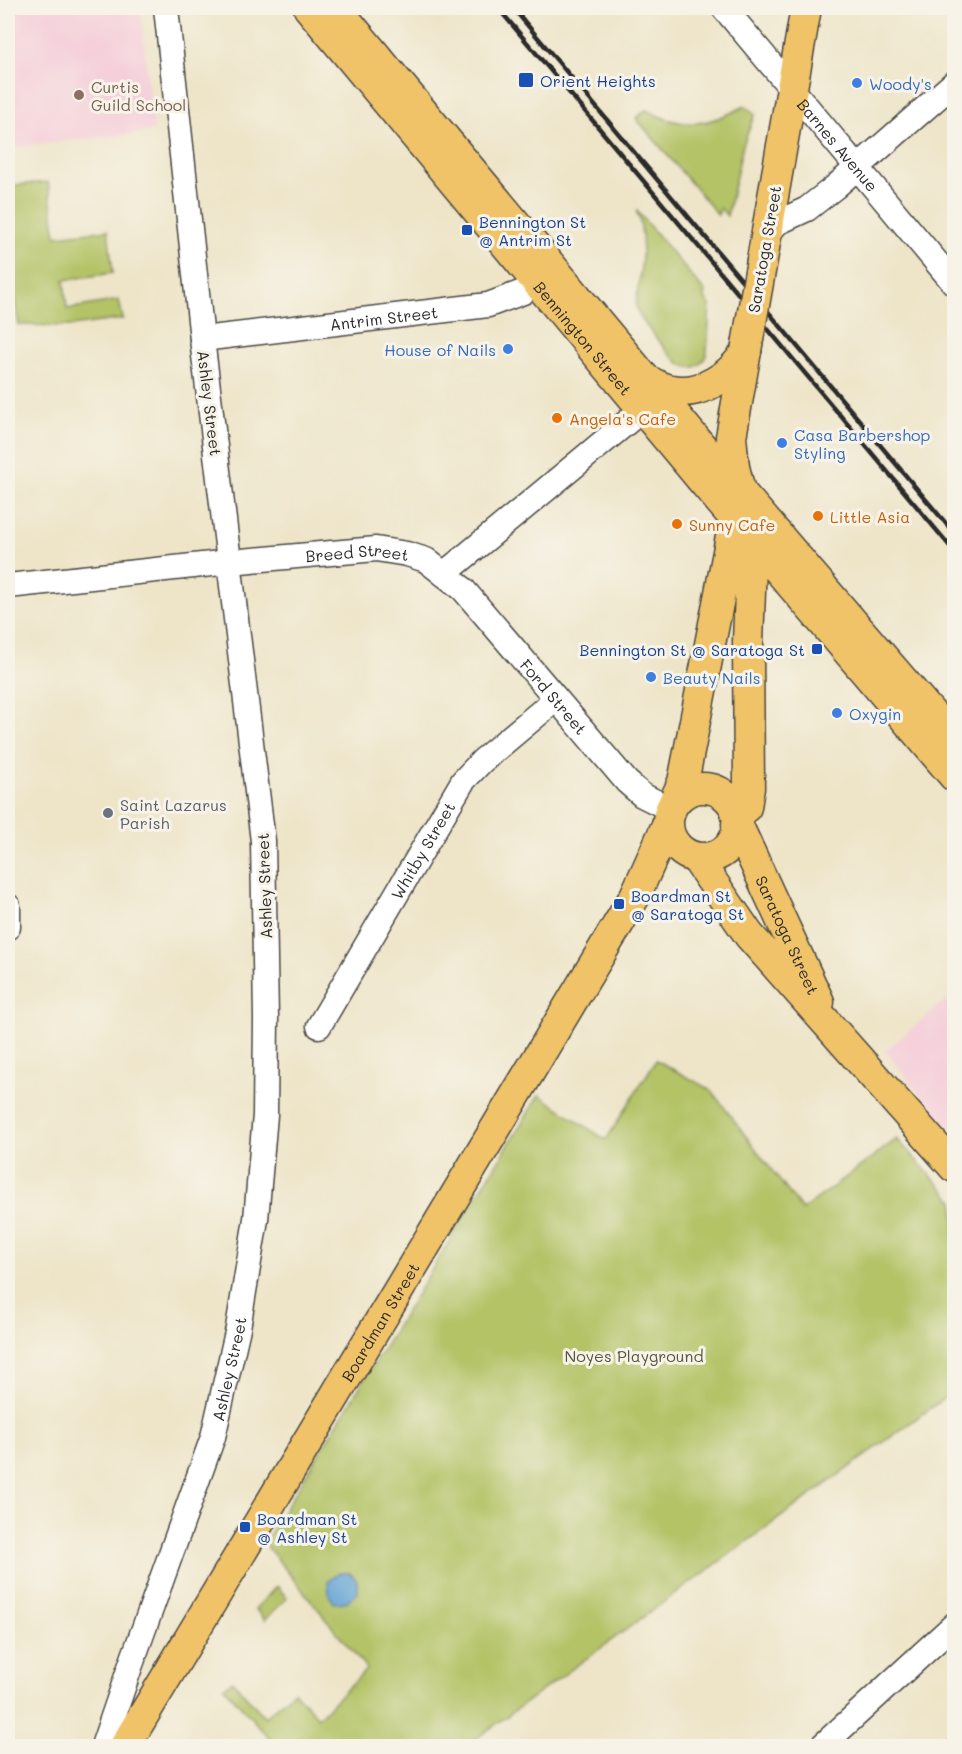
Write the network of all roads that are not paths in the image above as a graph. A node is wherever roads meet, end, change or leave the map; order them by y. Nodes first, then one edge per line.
1 (166, 8) edge
2 (309, 8) edge
3 (336, 8) edge
4 (724, 8) edge
5 (806, 8) edge
6 (954, 83) edge
7 (791, 87) junction
8 (446, 155) junction
9 (857, 167) junction
10 (764, 248) junction
11 (546, 276) junction
12 (954, 283) edge
13 (202, 339) junction
14 (746, 351) junction
15 (646, 395) junction
16 (742, 516) junction
17 (230, 562) junction
18 (444, 574) junction
19 (8, 586) edge
20 (556, 699) junction
21 (954, 740) edge
22 (954, 776) edge
23 (671, 812) junction
24 (737, 819) junction
25 (693, 856) junction
26 (635, 896) junction
27 (8, 906) edge
28 (8, 927) edge
29 (319, 1026) dead end
30 (842, 1041) junction
31 (954, 1167) edge
32 (954, 1625) edge
33 (129, 1670) junction
34 (155, 1697) junction
35 (103, 1746) edge
36 (124, 1746) edge
37 (822, 1746) edge

1 - 13 street, Ashley Street
2 - 8 main road, Bennington Street
3 - 8 main road, Bennington Street
4 - 7 street, Barnes Avenue
5 - 7 main road, Saratoga Street
6 - 9 street
7 - 9 street, Barnes Avenue
7 - 10 main road, Saratoga Street
8 - 11 main road, Bennington Street
9 - 10 street
9 - 12 street, Barnes Avenue
10 - 14 main road, Saratoga Street, bridge
11 - 13 street, Antrim Street
11 - 15 main road, Bennington Street
13 - 17 street, Ashley Street
14 - 15 main road
14 - 16 main road, Saratoga Street
15 - 16 main road, Bennington Street
15 - 18 street
16 - 21 main road, Bennington Street
16 - 22 main road, Bennington Street
16 - 23 main road, Saratoga Street
16 - 24 main road, Saratoga Street
17 - 18 street, Breed Street
17 - 19 street, Breed Street
17 - 33 street, Ashley Street
18 - 20 street, Ford Street
20 - 23 street, Ford Street
20 - 29 street, Whitby Street
23 - 24 main road
23 - 25 main road
23 - 26 main road, Boardman Street
24 - 25 main road
24 - 30 main road, Saratoga Street
25 - 26 main road, Boardman Street
25 - 30 main road, Saratoga Street
26 - 34 main road, Boardman Street
27 - 28 street
30 - 31 main road, Saratoga Street
32 - 37 street
33 - 34 street
33 - 35 street, Ashley Street
34 - 36 main road, Boardman Street

